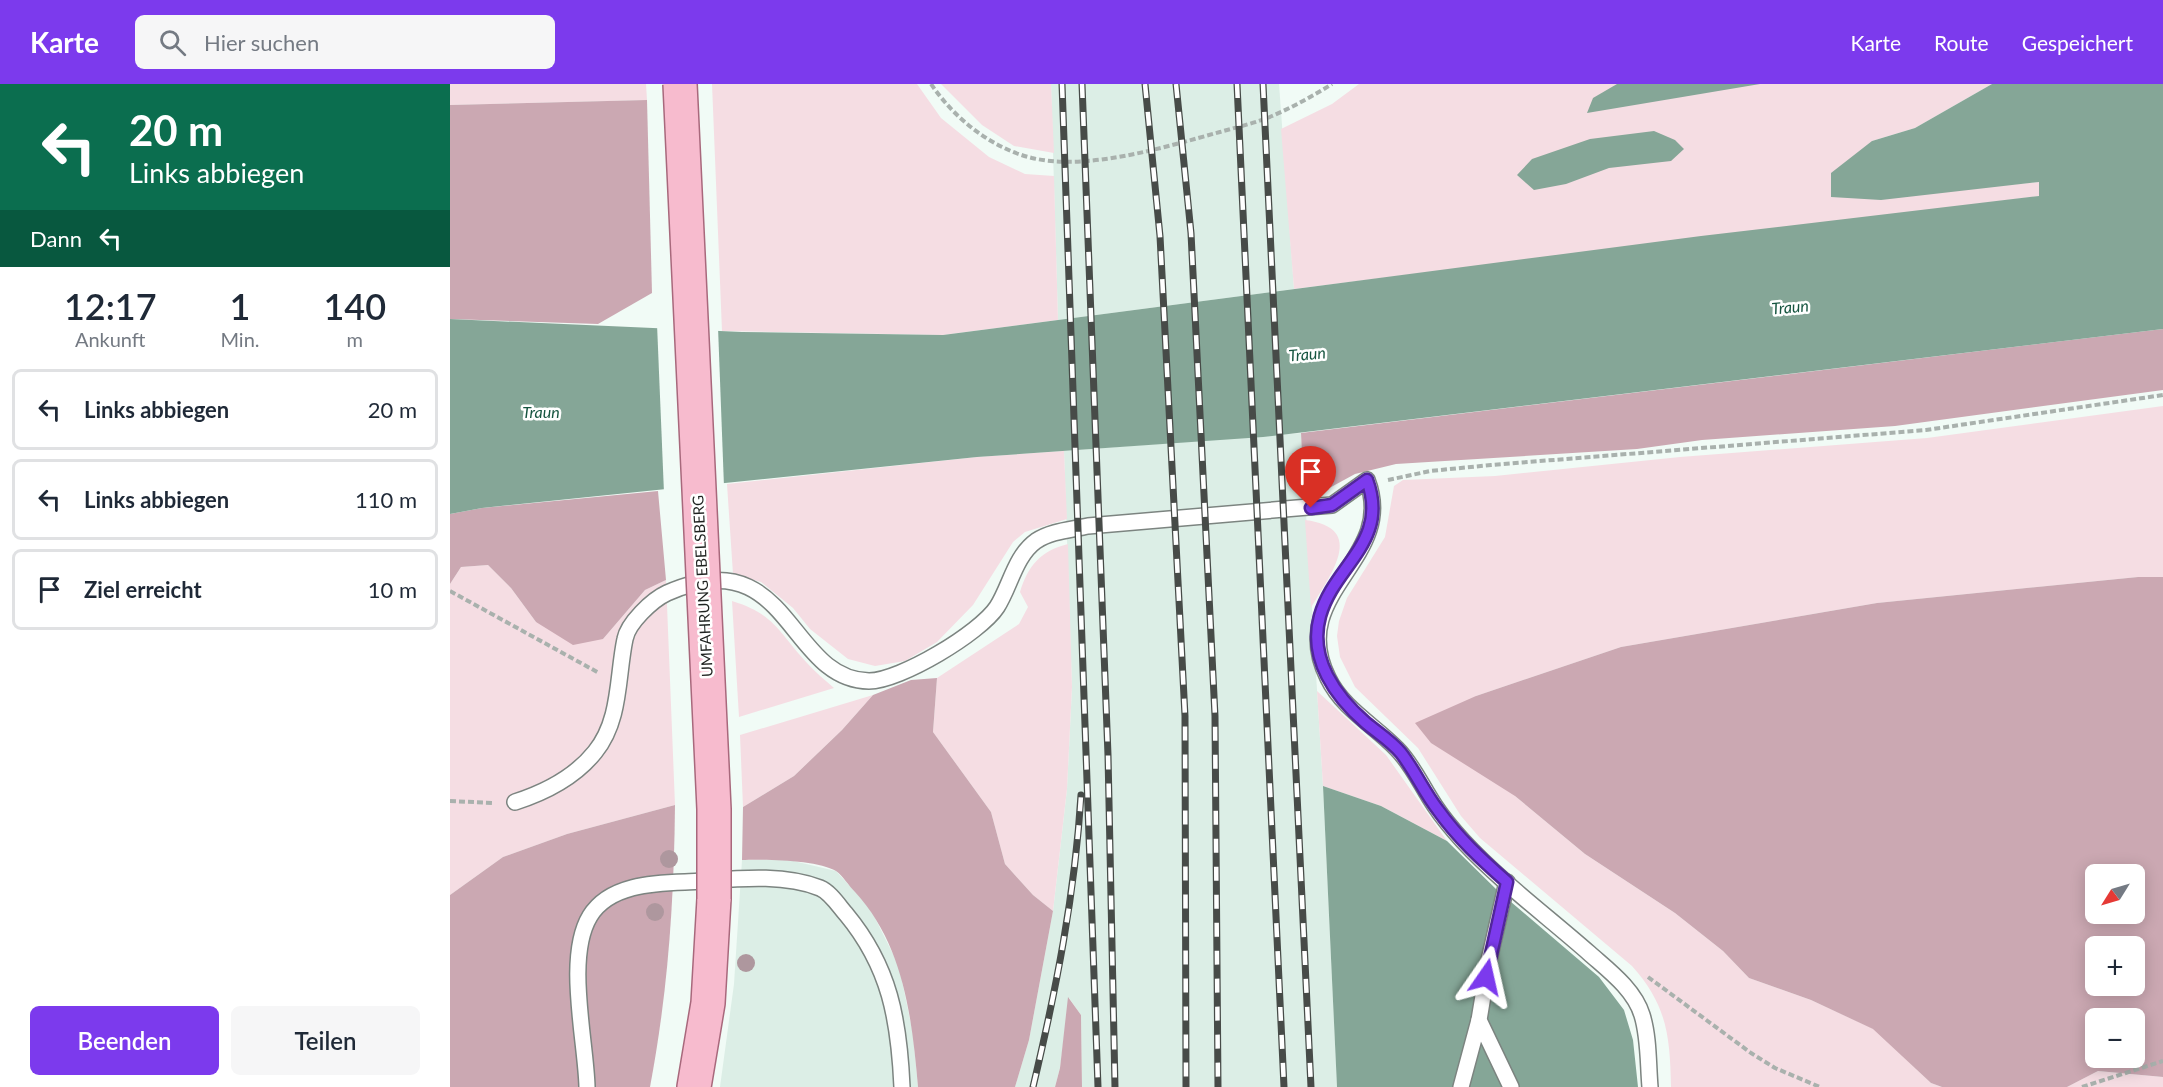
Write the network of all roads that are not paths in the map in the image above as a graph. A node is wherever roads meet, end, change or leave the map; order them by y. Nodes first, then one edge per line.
1 (680, 84) edge
2 (514, 802) road end
3 (1507, 882) junction
4 (1479, 1020) junction
5 (587, 1087) edge
6 (694, 1087) edge
7 (902, 1087) edge
8 (1461, 1087) edge
9 (1511, 1087) edge
10 (1650, 1087) edge

1 - 6 main road, UMFAHRUNG EBELSBERG, bridge
2 - 3 lane
3 - 4 lane
3 - 10 lane
4 - 8 lane
4 - 9 lane
5 - 7 lane

